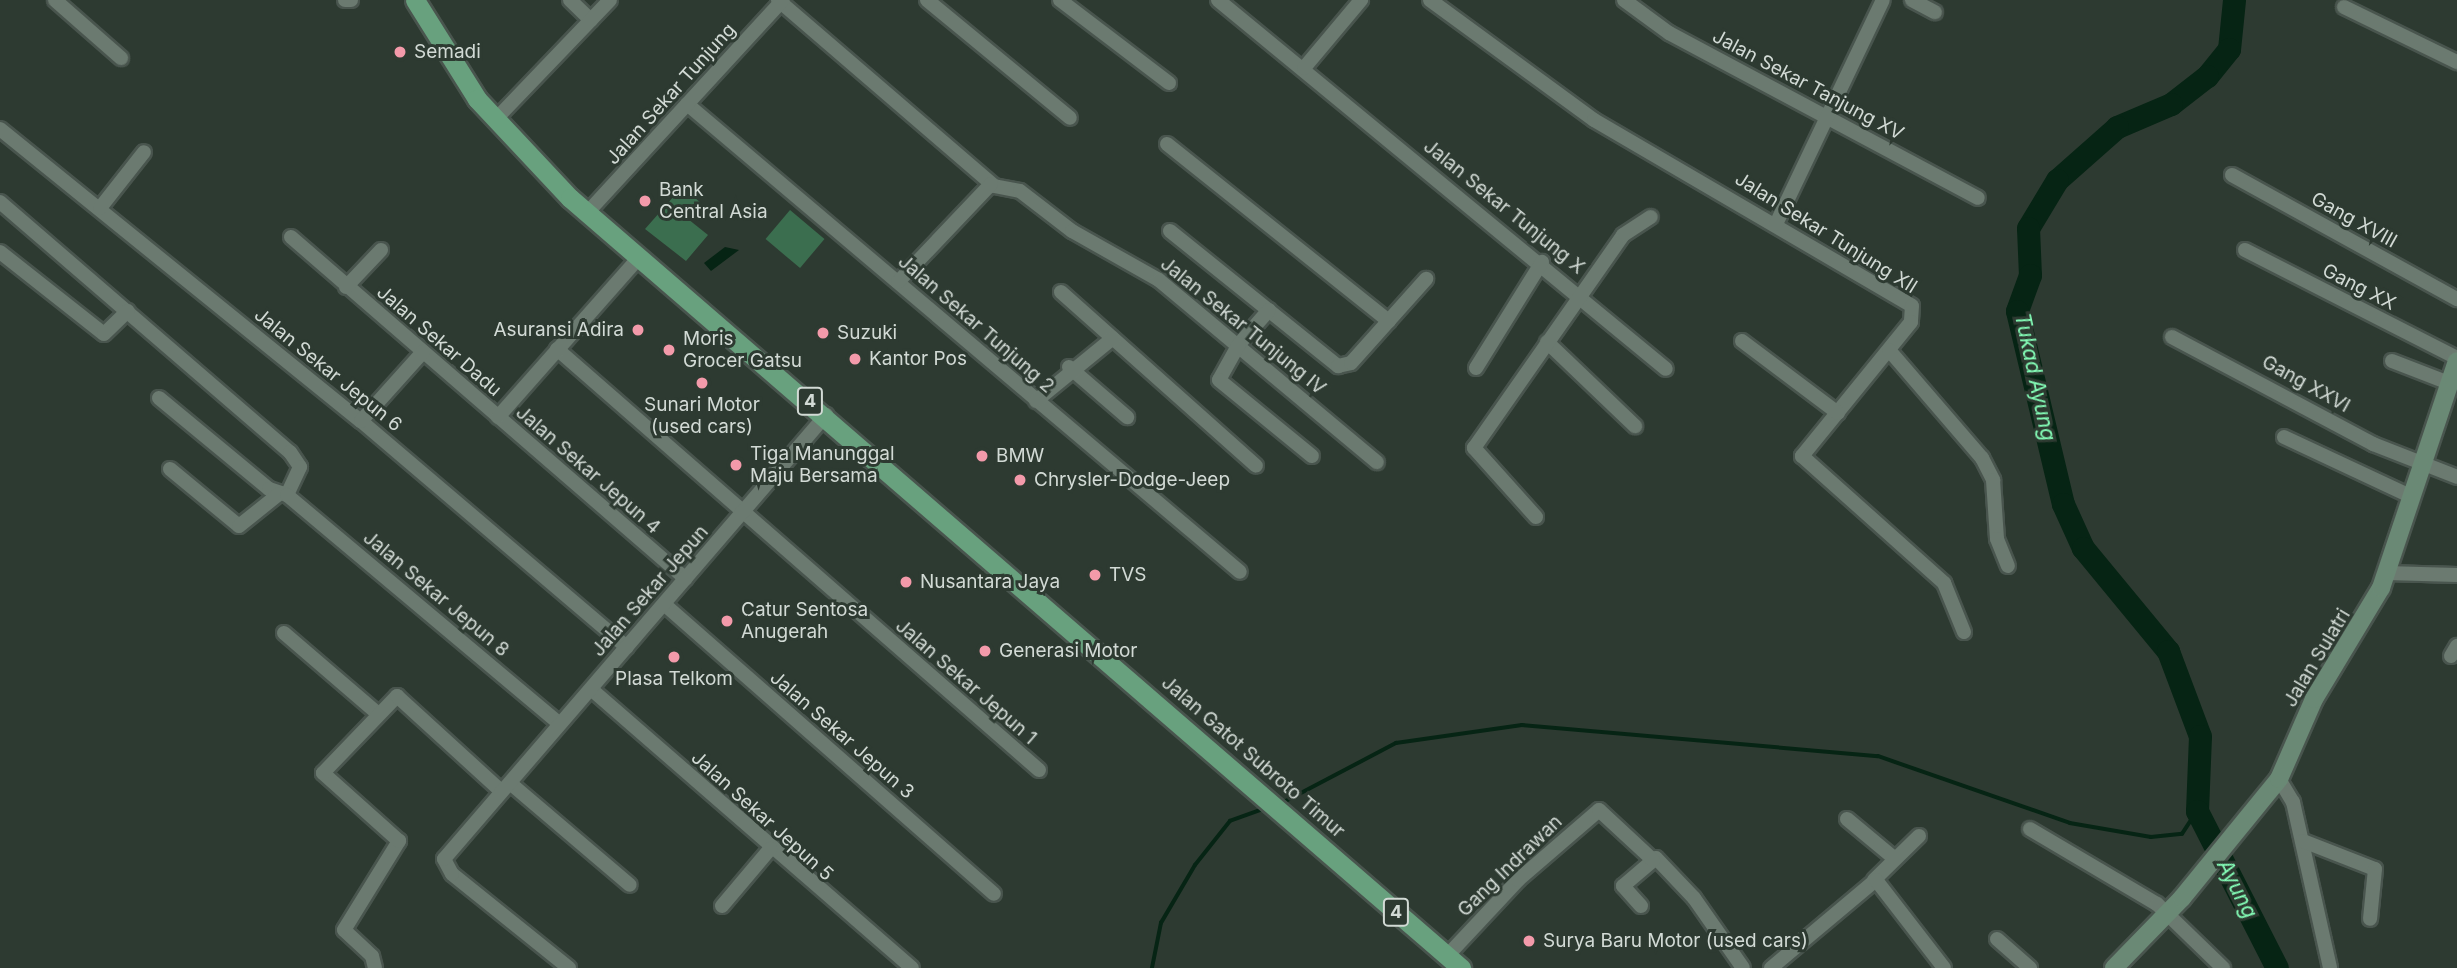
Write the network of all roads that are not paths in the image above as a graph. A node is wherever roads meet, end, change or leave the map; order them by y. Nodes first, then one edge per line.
1 (55, 0) edge
2 (345, 0) edge
3 (351, 0) edge
4 (415, 0) edge
5 (570, 0) edge
6 (610, 0) edge
7 (927, 0) edge
8 (1060, 0) edge
9 (1218, 0) edge
10 (1361, 0) edge
11 (1430, 0) edge
12 (1623, 0) edge
13 (1883, 0) edge
14 (1912, 0) edge
15 (781, 1) edge
16 (2344, 7) dead end
17 (1935, 12) dead end
18 (591, 20) junction
19 (121, 58) dead end
20 (2457, 62) edge
21 (1304, 68) junction
22 (1170, 83) dead end
23 (687, 104) junction
24 (1828, 117) junction
25 (1070, 118) dead end
26 (495, 120) junction
27 (0, 129) edge
28 (1167, 144) dead end
29 (144, 152) dead end
30 (2232, 175) dead end
31 (991, 184) junction
32 (1978, 198) dead end
33 (0, 202) edge
34 (100, 208) junction
35 (587, 213) junction
36 (1651, 217) dead end
37 (1776, 224) junction
38 (1170, 231) dead end
39 (291, 237) dead end
40 (381, 250) dead end
41 (2245, 250) dead end
42 (0, 252) edge
43 (638, 259) junction
44 (1542, 262) junction
45 (1426, 279) dead end
46 (898, 282) junction
47 (346, 287) junction
48 (1061, 292) dead end
49 (1580, 292) junction
50 (2457, 299) edge
51 (1269, 310) junction
52 (128, 311) junction
53 (1389, 321) junction
54 (2172, 337) dead end
55 (1113, 338) junction
56 (1742, 341) dead end
57 (1547, 342) junction
58 (1239, 344) junction
59 (557, 349) junction
60 (1889, 350) junction
61 (423, 352) junction
62 (2457, 359) edge
63 (2392, 361) dead end
64 (1069, 367) junction
65 (1476, 368) dead end
66 (1666, 369) dead end
67 (2449, 383) junction
68 (159, 398) dead end
69 (1036, 401) junction
70 (1838, 413) junction
71 (826, 415) junction
72 (498, 417) junction
73 (1127, 417) dead end
74 (361, 421) junction
75 (1635, 426) dead end
76 (2284, 437) dead end
77 (1312, 456) dead end
78 (1377, 462) dead end
79 (2423, 463) junction
80 (1256, 466) dead end
81 (170, 469) dead end
82 (2457, 477) edge
83 (283, 494) junction
84 (2410, 496) junction
85 (743, 513) junction
86 (1536, 517) dead end
87 (2008, 566) dead end
88 (1240, 572) dead end
89 (2386, 573) junction
90 (2457, 575) edge
91 (686, 579) junction
92 (664, 604) junction
93 (1964, 632) dead end
94 (284, 633) dead end
95 (627, 648) junction
96 (591, 689) junction
97 (376, 712) junction
98 (560, 724) junction
99 (1039, 770) dead end
100 (2279, 779) junction
101 (505, 786) junction
102 (1847, 819) dead end
103 (2030, 829) dead end
104 (1919, 836) dead end
105 (2303, 841) junction
106 (770, 849) junction
107 (1895, 859) junction
108 (1653, 860) junction
109 (1874, 880) junction
110 (630, 885) dead end
111 (994, 894) dead end
112 (1641, 905) dead end
113 (722, 906) dead end
114 (2166, 913) junction
115 (2370, 919) dead end
116 (1997, 939) dead end
117 (1454, 962) edge
118 (375, 968) edge
119 (569, 968) edge
120 (912, 968) edge
121 (1743, 968) edge
122 (1771, 968) edge
123 (1944, 968) edge
124 (2030, 968) edge
125 (2114, 968) edge
126 (2222, 968) edge
127 (2330, 968) edge

1 - 19 street
2 - 3 street
4 - 26 highway, Jalan Gatot Subroto Timur / 4
5 - 18 street
6 - 18 street
7 - 25 street
8 - 22 street
9 - 21 street, Jalan Sekar Tunjung X
10 - 21 street
11 - 37 street, Jalan Sekar Tunjung XII
12 - 24 street, Jalan Sekar Tanjung XV
13 - 24 street
14 - 17 street
15 - 23 street, Jalan Sekar Tunjung
15 - 31 street, Jalan Sekar Tunjung IV
16 - 20 street
18 - 26 street
21 - 44 street, Jalan Sekar Tunjung X
23 - 35 street, Jalan Sekar Tunjung
23 - 46 street, Jalan Sekar Tunjung 2
24 - 32 street, Jalan Sekar Tanjung XV
24 - 37 street
26 - 35 highway, Jalan Gatot Subroto Timur / 4
27 - 34 street, Jalan Sekar Jepun 6
28 - 53 street
29 - 34 street
30 - 50 street, Gang XVIII
31 - 46 street
31 - 58 street, Jalan Sekar Tunjung IV
33 - 52 street
34 - 74 street, Jalan Sekar Jepun 6
35 - 43 highway, Jalan Gatot Subroto Timur / 4
36 - 49 street
37 - 60 street, Jalan Sekar Tunjung XII
38 - 51 street
39 - 47 street, Jalan Sekar Dadu
40 - 47 street
41 - 62 street, Gang XX
42 - 52 street
43 - 59 street, Jalan Sekar Dadu
43 - 71 highway, Jalan Gatot Subroto Timur / 4
44 - 49 street, Jalan Sekar Tunjung X
44 - 65 street
45 - 53 street
46 - 69 street, Jalan Sekar Tunjung 2
47 - 61 street, Jalan Sekar Dadu
48 - 55 street
49 - 57 street, Jalan Sekar Tunjung X
49 - 66 street
51 - 53 street
51 - 58 street
52 - 83 street
54 - 79 street, Gang XXVI
55 - 64 street
55 - 80 street
56 - 70 street
57 - 75 street
57 - 86 street, Jalan Sekar Tunjung X
58 - 77 street
58 - 78 street, Jalan Sekar Tunjung IV
59 - 72 street, Jalan Sekar Dadu
59 - 85 street, Jalan Sekar Jepun 1
60 - 70 street, Jalan Sekar Tunjung XII
60 - 87 street
61 - 72 street, Jalan Sekar Dadu
61 - 74 street
62 - 67 main road, Jalan Sulatri
63 - 67 street
64 - 69 street
64 - 73 street
67 - 79 main road, Jalan Sulatri
68 - 83 street, Jalan Sekar Jepun 8
69 - 88 street, Jalan Sekar Tunjung 2
70 - 93 street, Jalan Sekar Tunjung XII
71 - 85 street, Jalan Sekar Jepun
71 - 117 highway, Jalan Gatot Subroto Timur / 4
72 - 91 street, Jalan Sekar Jepun 4
74 - 95 street, Jalan Sekar Jepun 6
76 - 84 street
79 - 82 street, Gang XXVI
79 - 84 main road, Jalan Sulatri
81 - 83 street
83 - 98 street, Jalan Sekar Jepun 8
84 - 89 main road, Jalan Sulatri
85 - 91 street, Jalan Sekar Jepun
85 - 99 street, Jalan Sekar Jepun 1
89 - 90 street
89 - 100 main road, Jalan Sulatri
91 - 92 street, Jalan Sekar Jepun
92 - 95 street, Jalan Sekar Jepun
92 - 111 street, Jalan Sekar Jepun 3
94 - 97 street
95 - 96 street, Jalan Sekar Jepun
96 - 98 street, Jalan Sekar Jepun
96 - 106 street, Jalan Sekar Jepun 5
97 - 101 street
97 - 118 street
98 - 101 street, Jalan Sekar Jepun
100 - 105 street
100 - 114 main road, Jalan Sulatri
101 - 110 street
101 - 119 street, Jalan Sekar Jepun
102 - 107 street
103 - 114 street
104 - 107 street
105 - 115 street
105 - 127 street
106 - 113 street
106 - 120 street, Jalan Sekar Jepun 5
107 - 109 street
108 - 112 street
108 - 117 street, Gang Indrawan
108 - 121 street
109 - 122 street
109 - 123 street
114 - 125 main road, Jalan Sulatri
114 - 126 street
116 - 124 street

